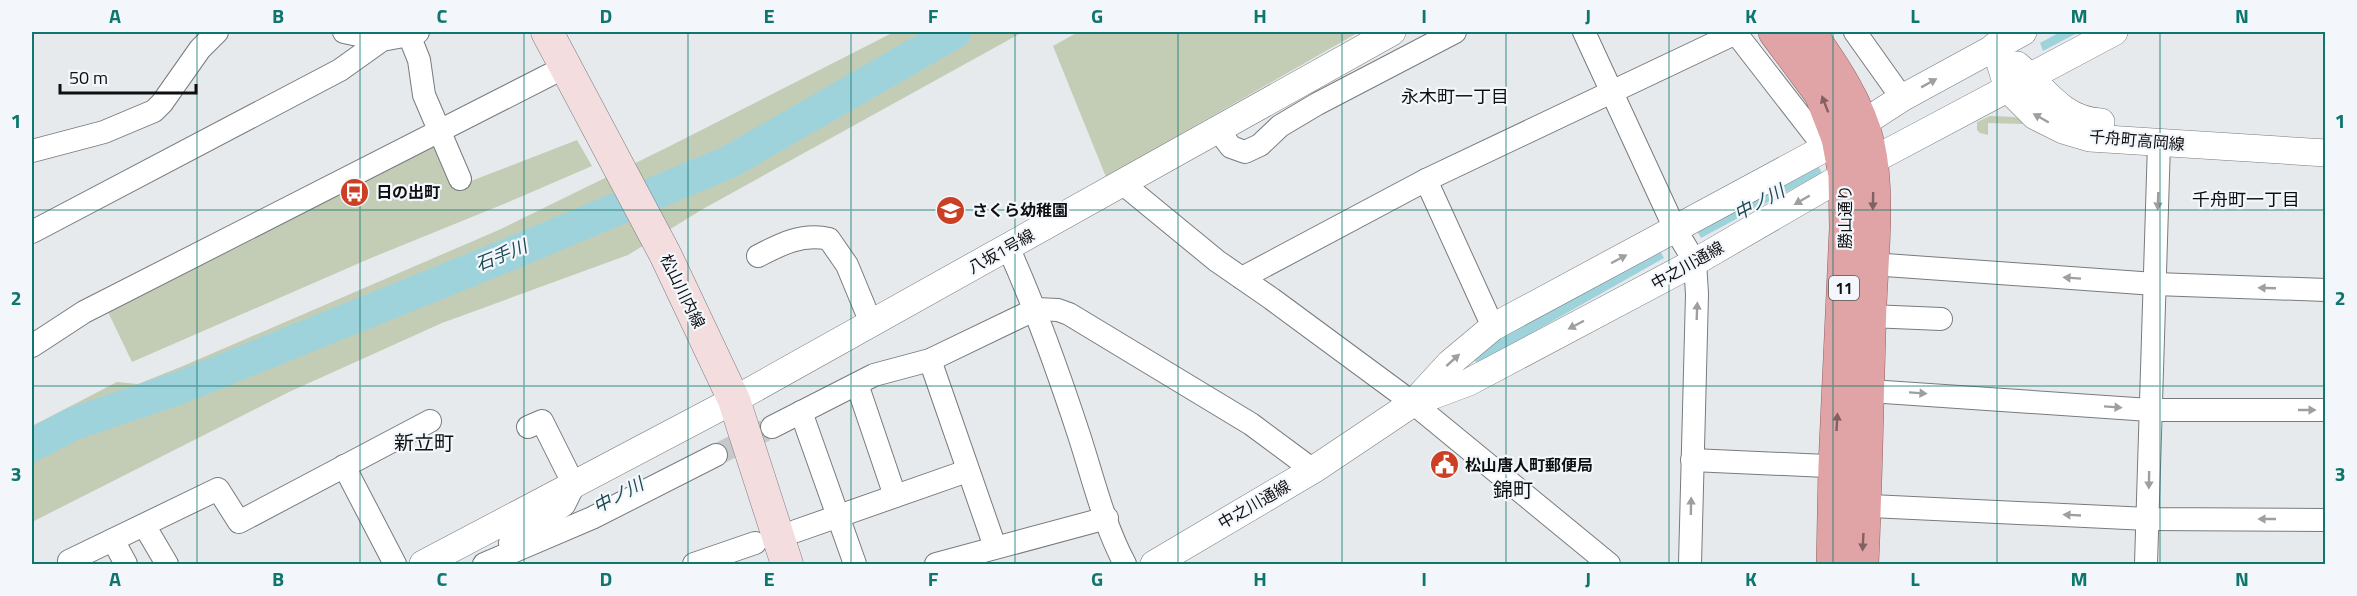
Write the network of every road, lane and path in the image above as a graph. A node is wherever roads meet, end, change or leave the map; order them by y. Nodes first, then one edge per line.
1 (217, 32) edge
2 (344, 32) edge
3 (1392, 32) edge
4 (1455, 32) edge
5 (1584, 32) edge
6 (1735, 32) edge
7 (1775, 32) edge
8 (1809, 32) edge
9 (1855, 32) edge
10 (2023, 32) edge
11 (2115, 32) edge
12 (413, 33) edge
13 (382, 40) junction
14 (558, 43) edge
15 (1995, 46) junction
16 (2019, 83) junction
17 (1612, 92) junction
18 (1902, 98) junction
19 (1218, 130) junction
20 (438, 131) junction
21 (2160, 134) junction
22 (1841, 136) junction
23 (2325, 136) edge
24 (32, 151) edge
25 (2325, 153) edge
26 (1858, 168) junction
27 (460, 179) dead end
28 (1426, 180) junction
29 (1122, 183) junction
30 (1675, 229) junction
31 (32, 232) edge
32 (1008, 247) junction
33 (758, 256) dead end
34 (1695, 262) junction
35 (1871, 264) junction
36 (1242, 278) junction
37 (2156, 284) junction
38 (2325, 290) edge
39 (1036, 309) junction
40 (1870, 316) junction
41 (1941, 319) dead end
42 (871, 323) junction
43 (1493, 327) junction
44 (32, 346) edge
45 (930, 360) junction
46 (857, 384) junction
47 (1853, 390) junction
48 (734, 400) junction
49 (1413, 403) junction
50 (2150, 410) junction
51 (2325, 410) edge
52 (801, 412) junction
53 (430, 421) dead end
54 (528, 427) dead end
55 (772, 427) tunnel mouth
56 (716, 455) tunnel mouth
57 (1692, 460) junction
58 (344, 466) junction
59 (1850, 467) junction
60 (1313, 470) junction
61 (967, 471) junction
62 (574, 485) junction
63 (895, 496) junction
64 (1849, 505) junction
65 (837, 517) junction
66 (1107, 518) junction
67 (2148, 519) junction
68 (2325, 520) edge
69 (144, 525) junction
70 (796, 531) dead end
71 (113, 540) junction
72 (755, 543) dead end
73 (994, 547) junction
74 (75, 561) edge
75 (126, 564) edge
76 (167, 564) edge
77 (395, 564) edge
78 (423, 564) edge
79 (482, 564) edge
80 (694, 564) edge
81 (787, 564) edge
82 (855, 564) edge
83 (936, 564) edge
84 (1125, 564) edge
85 (1154, 564) edge
86 (1609, 564) edge
87 (1689, 564) edge
88 (1833, 564) edge
89 (1862, 564) edge
90 (2146, 564) edge

1 - 24 street
2 - 13 street
3 - 19 street, 八坂1号線
4 - 19 street
5 - 17 street
6 - 17 street
6 - 22 street
22 -> 7 highway, 勝山通り / 11
8 - 22 highway, 勝山通り / 11
9 - 18 street
10 - 15 street, 中之川通線
11 - 16 street, 中之川通線
12 - 13 street
12 - 20 street
13 - 31 street
14 - 20 street
14 - 48 main road, 松山川内線
15 - 16 street
18 -> 15 street, 中之川通線
16 - 21 street, 千舟町高岡線
16 - 26 street, 中之川通線
17 - 28 street
17 - 30 street
18 - 22 street, 中之川通線
19 - 29 street, 八坂1号線
20 - 27 street
20 - 44 street
21 - 23 street, 千舟町高岡線
21 - 25 street, 千舟町高岡線
21 -> 37 street
22 - 26 highway, 勝山通り / 11
22 - 30 street, 中之川通線
26 -> 34 street, 中之川通線
26 -> 35 highway, 勝山通り / 11
26 - 47 highway, 勝山通り / 11
28 - 36 street
28 - 43 street
29 - 32 street, 八坂1号線
29 - 36 street
30 - 34 street
43 -> 30 street, 中之川通線
32 - 39 street
32 - 42 street, 八坂1号線
33 - 42 street
34 -> 49 street, 中之川通線
57 -> 34 street
37 -> 35 street
35 - 40 highway, 勝山通り / 11
36 - 49 street
38 -> 37 street
37 - 50 street
39 - 45 street
39 - 60 street
39 - 66 street
40 - 41 street
40 - 47 highway, 勝山通り / 11
42 - 48 street, 八坂1号線
49 -> 43 street, 中之川通線
45 - 46 street
45 - 61 street
46 - 52 street
46 - 63 street
47 -> 50 street
47 - 59 highway, 勝山通り / 11
48 - 62 street, 八坂1号線
48 - 81 main road, 松山川内線
49 - 60 street, 中之川通線
49 - 86 street
50 -> 51 street
50 -> 67 street
52 - 55 street
52 - 65 street
53 - 58 street
54 - 62 street
56 - 79 street
57 - 59 street
87 -> 57 street
58 - 69 street
58 - 77 street
59 - 64 highway, 勝山通り / 11
60 - 85 street, 中之川通線
61 - 63 street
61 - 73 street
62 - 78 street, 八坂1号線
62 - 79 street
63 - 65 street
67 -> 64 street
64 - 88 highway, 勝山通り / 11
64 -> 89 highway, 勝山通り / 11
65 - 70 street
65 - 82 street
66 - 73 street
66 - 84 street
68 -> 67 street
67 - 90 street
69 - 71 street
69 - 76 street
71 - 74 street
71 - 75 street
72 - 80 street
73 - 83 street

